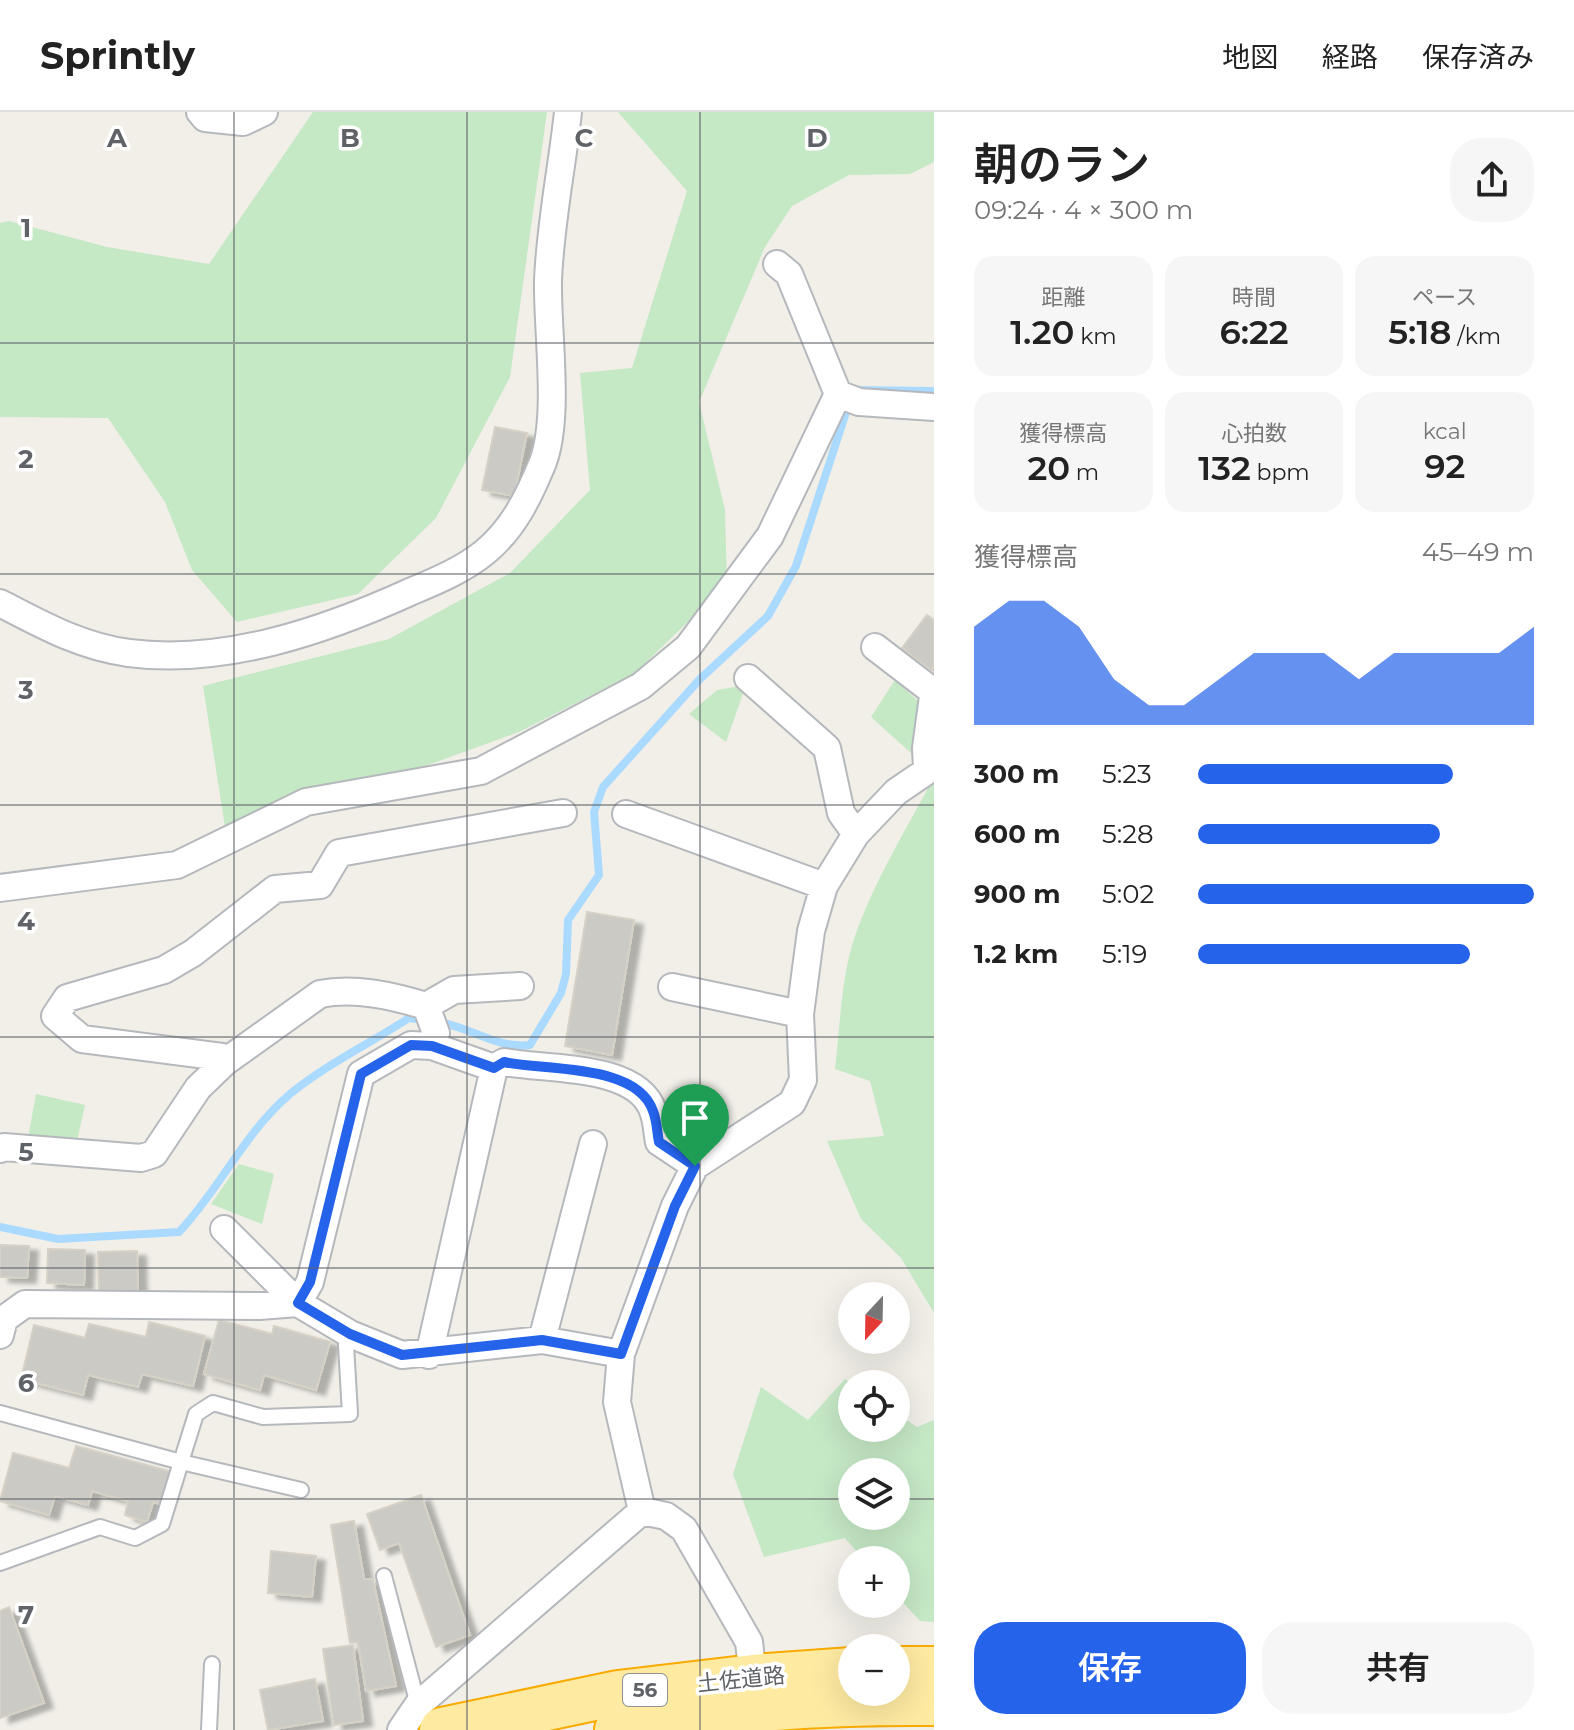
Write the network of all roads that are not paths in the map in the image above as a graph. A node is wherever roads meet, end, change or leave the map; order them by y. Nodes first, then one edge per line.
1 (200, 112) edge
2 (264, 112) edge
3 (568, 112) edge
4 (777, 264) dead end
5 (838, 394) junction
6 (934, 407) edge
7 (0, 603) edge
8 (875, 647) dead end
9 (748, 678) dead end
10 (933, 690) edge
11 (931, 768) edge
12 (563, 813) dead end
13 (626, 814) dead end
14 (856, 834) junction
15 (824, 886) junction
16 (0, 888) edge
17 (520, 986) dead end
18 (672, 987) dead end
19 (800, 1014) junction
20 (431, 1024) junction
21 (225, 1062) junction
22 (494, 1068) junction
23 (593, 1144) dead end
24 (0, 1149) edge
25 (695, 1166) junction
26 (224, 1229) dead end
27 (298, 1303) junction
28 (350, 1334) junction
29 (0, 1335) edge
30 (542, 1340) junction
31 (621, 1354) junction
32 (429, 1355) junction
33 (0, 1413) edge
34 (181, 1462) junction
35 (301, 1490) dead end
36 (642, 1511) junction
37 (0, 1563) edge
38 (384, 1576) dead end
39 (212, 1664) dead end
40 (838, 1676) edge
41 (919, 1695) edge
42 (767, 1705) edge
43 (430, 1717) edge
44 (209, 1730) edge
45 (401, 1730) edge
46 (617, 1730) edge

1 - 2 street
3 - 7 street
4 - 5 street
5 - 6 street
5 - 16 street
8 - 10 street
9 - 14 street
10 - 11 street
11 - 14 street
12 - 21 street
13 - 15 street
14 - 15 street
15 - 19 street
17 - 20 street
18 - 19 street
19 - 25 street
20 - 21 street
20 - 22 street
20 - 27 street
21 - 24 street
22 - 25 street
22 - 32 street
23 - 30 street
25 - 31 street
26 - 27 street
27 - 28 street
27 - 29 street
28 - 32 street
28 - 34 lane
30 - 31 street
30 - 32 street
31 - 36 street
33 - 34 lane
34 - 35 lane
34 - 37 lane
36 - 42 street
36 - 43 street
38 - 43 lane
39 - 44 lane
40 - 42 highway, 土佐道路 / 56
41 - 42 highway, 土佐道路 / 56
42 - 43 highway, 土佐道路 / 56
42 - 46 highway, 土佐道路 / 56
43 - 45 street

